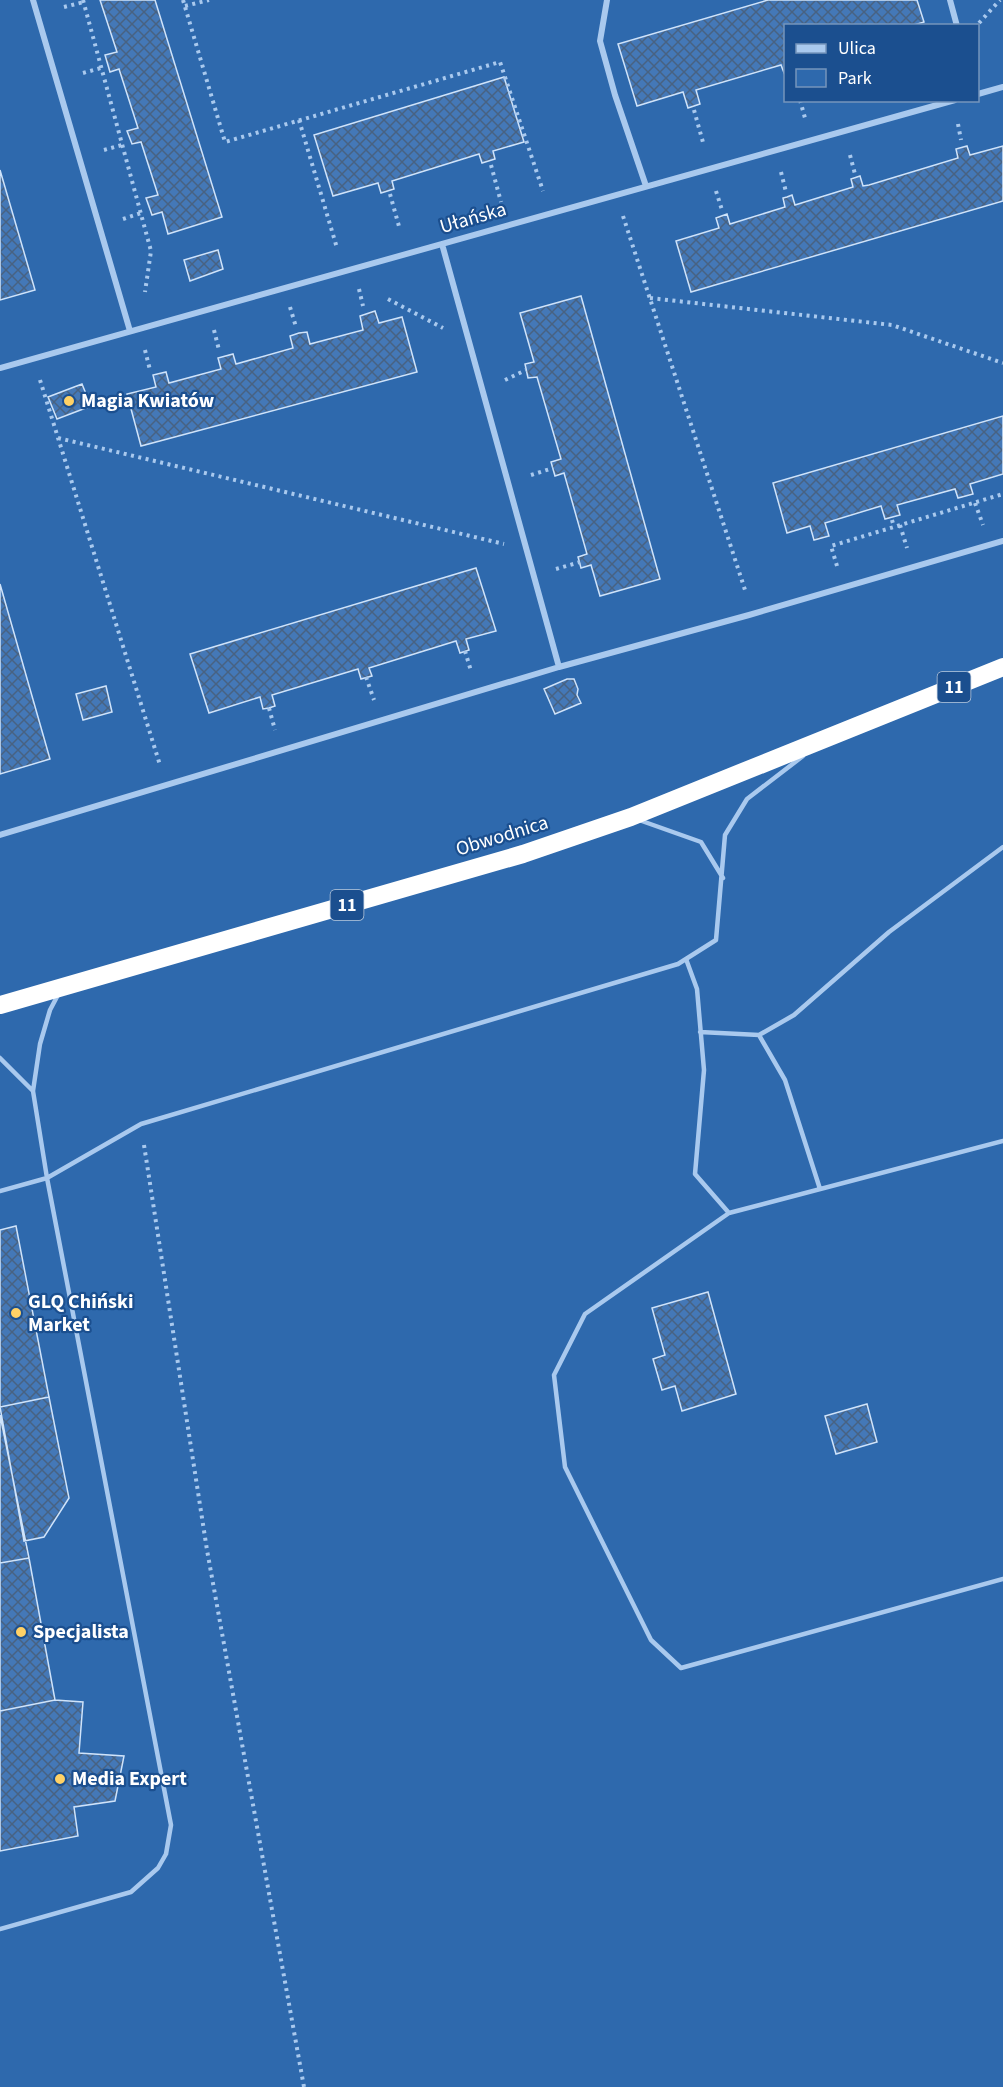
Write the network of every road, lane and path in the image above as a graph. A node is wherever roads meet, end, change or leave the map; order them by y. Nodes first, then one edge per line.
1 (33, 0) edge
2 (183, 0) edge
3 (209, 0) edge
4 (607, 0) edge
5 (950, 0) edge
6 (1000, 0) edge
7 (83, 1) edge
8 (185, 6) junction
9 (64, 7) dead end
10 (956, 24) edge
11 (978, 24) edge
12 (101, 68) junction
13 (83, 73) dead end
14 (1003, 87) edge
15 (979, 94) edge
16 (801, 102) edge
17 (948, 102) edge
18 (694, 110) dead end
19 (805, 118) dead end
20 (299, 120) junction
21 (958, 124) dead end
22 (961, 140) dead end
23 (122, 145) junction
24 (704, 146) dead end
25 (104, 150) dead end
26 (849, 155) dead end
27 (490, 165) dead end
28 (780, 172) dead end
29 (855, 174) dead end
30 (646, 186) junction
31 (543, 191) dead end
32 (716, 191) dead end
33 (786, 192) dead end
34 (390, 194) dead end
35 (501, 202) dead end
36 (722, 210) dead end
37 (141, 213) junction
38 (623, 216) dead end
39 (123, 219) dead end
40 (400, 230) dead end
41 (442, 244) junction
42 (337, 248) dead end
43 (145, 292) dead end
44 (650, 298) junction
45 (388, 299) dead end
46 (130, 331) junction
47 (468, 341) junction
48 (1003, 363) edge
49 (0, 368) edge
50 (526, 370) dead end
51 (40, 380) dead end
52 (505, 380) dead end
53 (58, 438) junction
54 (553, 468) dead end
55 (531, 475) dead end
56 (1003, 494) edge
57 (892, 520) dead end
58 (894, 527) junction
59 (1003, 541) edge
60 (831, 546) dead end
61 (525, 549) junction
62 (580, 562) dead end
63 (556, 569) dead end
64 (752, 614) junction
65 (559, 667) junction
66 (1003, 667) edge
67 (822, 742) junction
68 (166, 785) junction
69 (631, 818) junction
70 (0, 835) edge
71 (1003, 847) edge
72 (723, 878) junction
73 (686, 959) junction
74 (62, 988) junction
75 (0, 1005) edge
76 (700, 1032) junction
77 (759, 1035) junction
78 (0, 1058) edge
79 (33, 1091) junction
80 (141, 1124) junction
81 (1003, 1141) edge
82 (47, 1178) junction
83 (820, 1189) junction
84 (0, 1191) edge
85 (729, 1213) junction
86 (1003, 1579) edge
87 (0, 1929) edge
88 (304, 2087) edge

1 - 46 street
2 - 8 path
3 - 8 path
4 - 30 street
5 - 10 street
6 - 11 path
7 - 9 path
7 - 12 path
8 - 20 path
12 - 13 path
12 - 23 path
14 - 15 street
16 - 19 path
17 - 30 street, Ułańska
18 - 24 path
20 - 31 path
20 - 42 path
21 - 22 path
23 - 25 path
23 - 37 path
26 - 29 path
27 - 35 path
28 - 33 path
30 - 41 street, Ułańska
32 - 36 path
34 - 40 path
37 - 39 path
37 - 43 path
38 - 44 path
41 - 46 street, Ułańska
41 - 47 street
44 - 48 path
44 - 64 path
45 - 47 path
46 - 49 street, Ułańska
47 - 61 street
50 - 52 path
51 - 53 path
53 - 61 path
53 - 68 path
54 - 55 path
56 - 58 path
57 - 58 path
58 - 60 path
59 - 64 street
61 - 65 street
62 - 63 path
64 - 65 street
65 - 68 street
66 - 67 highway, Obwodnica / 11
67 - 69 highway, Obwodnica / 11
67 - 72 lane
68 - 70 street
69 - 72 lane
69 - 74 highway, Obwodnica / 11
71 - 77 lane
72 - 73 lane
73 - 76 lane
73 - 80 lane
74 - 75 highway, Obwodnica / 11
74 - 79 lane
76 - 77 lane
76 - 85 lane
77 - 83 lane
78 - 79 lane
79 - 82 lane
80 - 82 lane
80 - 88 path
81 - 83 lane
82 - 84 lane
82 - 87 lane
83 - 85 lane
85 - 86 lane

